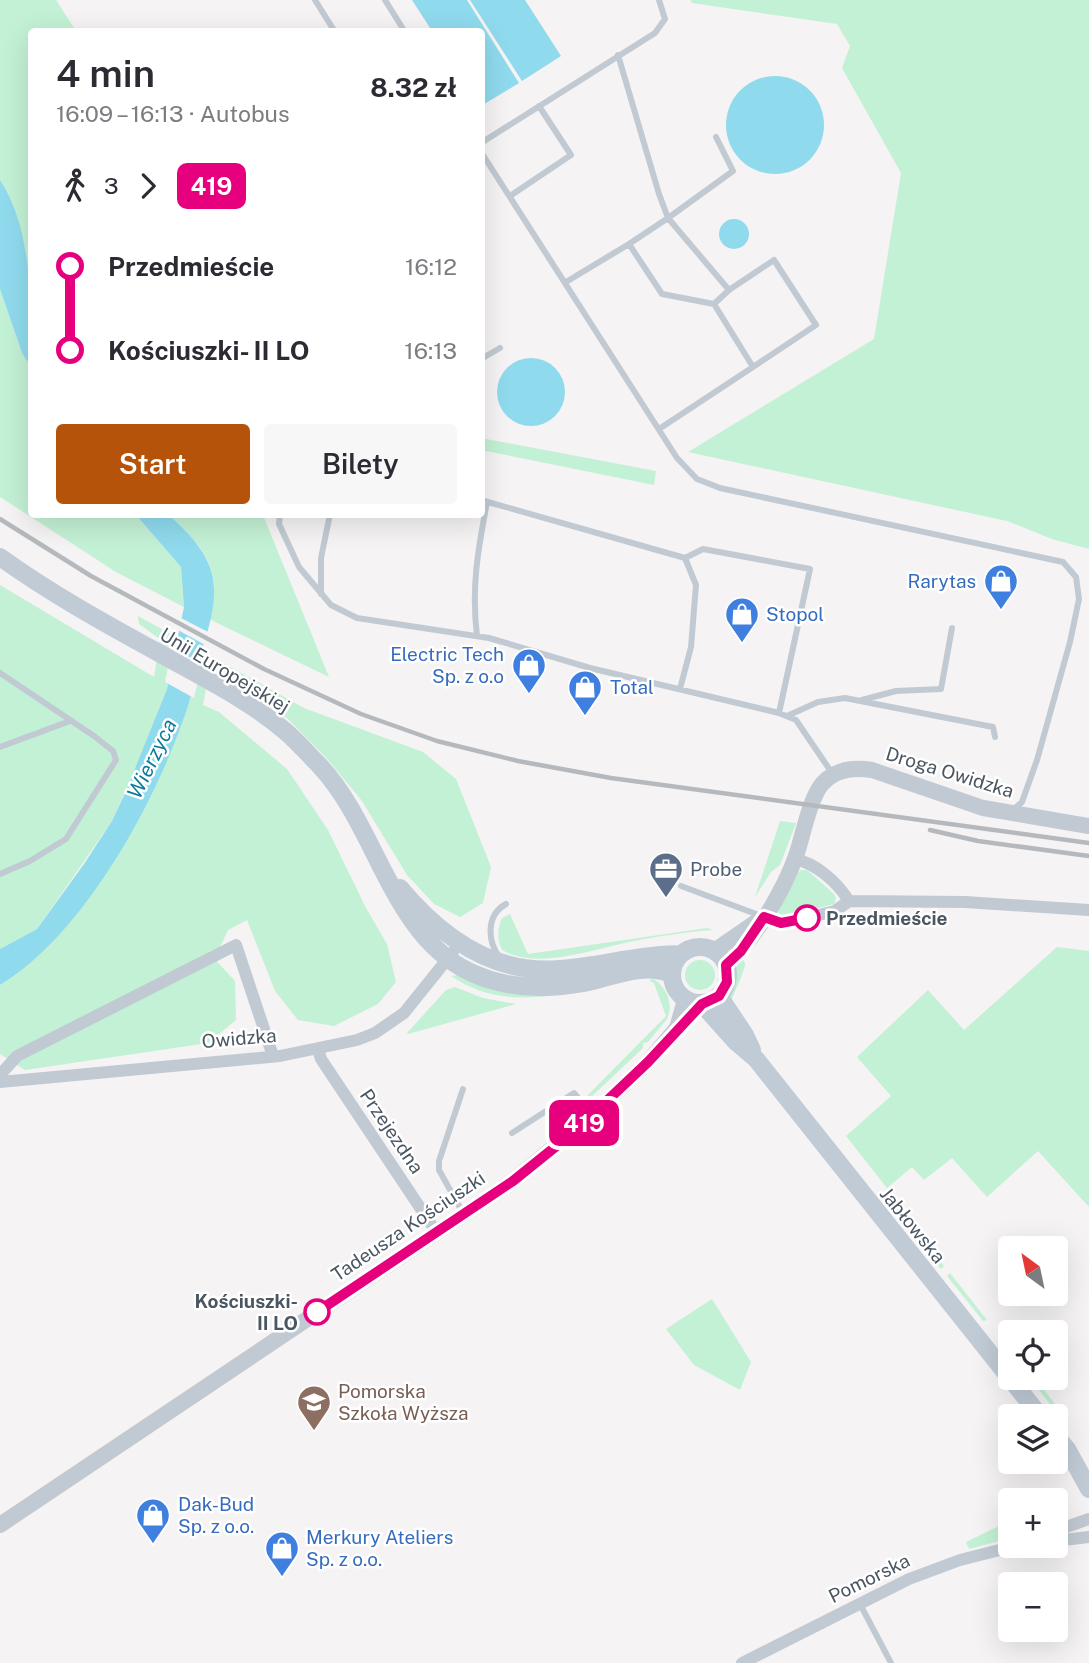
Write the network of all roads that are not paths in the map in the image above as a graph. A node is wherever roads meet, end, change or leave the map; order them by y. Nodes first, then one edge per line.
1 (315, 0) edge
2 (385, 0) edge
3 (659, 0) edge
4 (332, 28) edge
5 (402, 28) edge
6 (618, 55) junction
7 (539, 106) junction
8 (716, 138) dead end
9 (485, 140) edge
10 (485, 158) edge
11 (510, 196) junction
12 (668, 218) junction
13 (629, 244) junction
14 (566, 282) junction
15 (729, 290) junction
16 (714, 304) junction
17 (500, 348) dead end
18 (485, 357) edge
19 (753, 367) junction
20 (659, 429) junction
21 (485, 501) edge
22 (279, 518) edge
23 (329, 518) edge
24 (481, 518) edge
25 (0, 557) edge
26 (685, 558) junction
27 (321, 594) junction
28 (952, 628) dead end
29 (477, 636) junction
30 (0, 673) edge
31 (680, 689) junction
32 (860, 701) junction
33 (779, 713) junction
34 (787, 716) junction
35 (70, 721) junction
36 (995, 737) dead end
37 (0, 747) edge
38 (833, 775) junction
39 (1009, 813) junction
40 (1089, 826) edge
41 (794, 859) junction
42 (383, 866) junction
43 (0, 874) edge
44 (681, 886) dead end
45 (849, 901) junction
46 (506, 904) dead end
47 (1089, 909) edge
48 (764, 917) junction
49 (460, 944) junction
50 (714, 951) junction
51 (681, 954) junction
52 (448, 958) junction
53 (506, 965) junction
54 (726, 965) junction
55 (671, 974) junction
56 (702, 1000) junction
57 (318, 1049) junction
58 (273, 1056) junction
59 (0, 1075) edge
60 (0, 1082) edge
61 (463, 1089) dead end
62 (592, 1115) junction
63 (512, 1133) dead end
64 (464, 1214) junction
65 (437, 1233) junction
66 (1030, 1404) edge
67 (1068, 1450) edge
68 (1068, 1451) edge
69 (1089, 1467) edge
70 (1089, 1489) edge
71 (1089, 1519) edge
72 (0, 1525) edge
73 (1068, 1526) edge
74 (1089, 1537) edge
75 (1068, 1539) edge
76 (998, 1550) edge
77 (859, 1604) junction
78 (743, 1663) edge
79 (891, 1663) edge

1 - 4 lane
2 - 5 lane
3 - 6 lane
6 - 7 lane
6 - 12 lane
7 - 9 lane
7 - 11 lane
8 - 12 lane
10 - 11 lane
11 - 14 lane
12 - 13 lane
12 - 15 lane
13 - 14 lane
13 - 16 lane
14 - 20 lane
15 - 16 lane
15 - 19 lane
16 - 19 lane
17 - 18 lane
19 - 20 lane
20 - 39 lane
21 - 26 lane
22 - 27 lane
23 - 27 lane
24 - 29 lane
25 - 42 main road, Unii Europejskiej
26 - 31 lane
26 - 33 lane
27 - 29 lane
28 - 32 lane
29 - 31 lane
30 - 35 lane
31 - 33 lane
32 - 34 lane
32 - 36 lane
33 - 34 lane
34 - 38 lane
35 - 37 lane
35 - 43 lane
38 - 39 street, Droga Owidzka
38 - 41 street
39 - 40 street, Droga Owidzka
41 - 45 street
41 - 48 street
42 - 49 main road, Unii Europejskiej
42 - 52 main road, Unii Europejskiej
44 - 48 lane
45 - 47 street
45 - 48 street
46 - 53 lane
48 - 50 street
48 - 54 street
49 - 52 street, Owidzka
49 - 53 main road, Unii Europejskiej
50 - 51 main road
50 - 54 main road
51 - 53 main road, Unii Europejskiej
51 - 55 main road
52 - 55 main road
52 - 57 street, Owidzka
54 - 56 main road
55 - 56 main road
56 - 62 street, Tadeusza Kościuszki
56 - 66 main road, Jabłowska
57 - 58 street, Owidzka
57 - 65 street, Przejezdna
58 - 59 street
58 - 60 street, Owidzka
61 - 64 lane
62 - 63 lane
62 - 64 street, Tadeusza Kościuszki
64 - 65 street, Tadeusza Kościuszki
65 - 72 street, Tadeusza Kościuszki
67 - 69 main road
68 - 70 main road
71 - 73 street
74 - 75 street
76 - 77 street, Pomorska
77 - 78 street, Pomorska
77 - 79 lane

